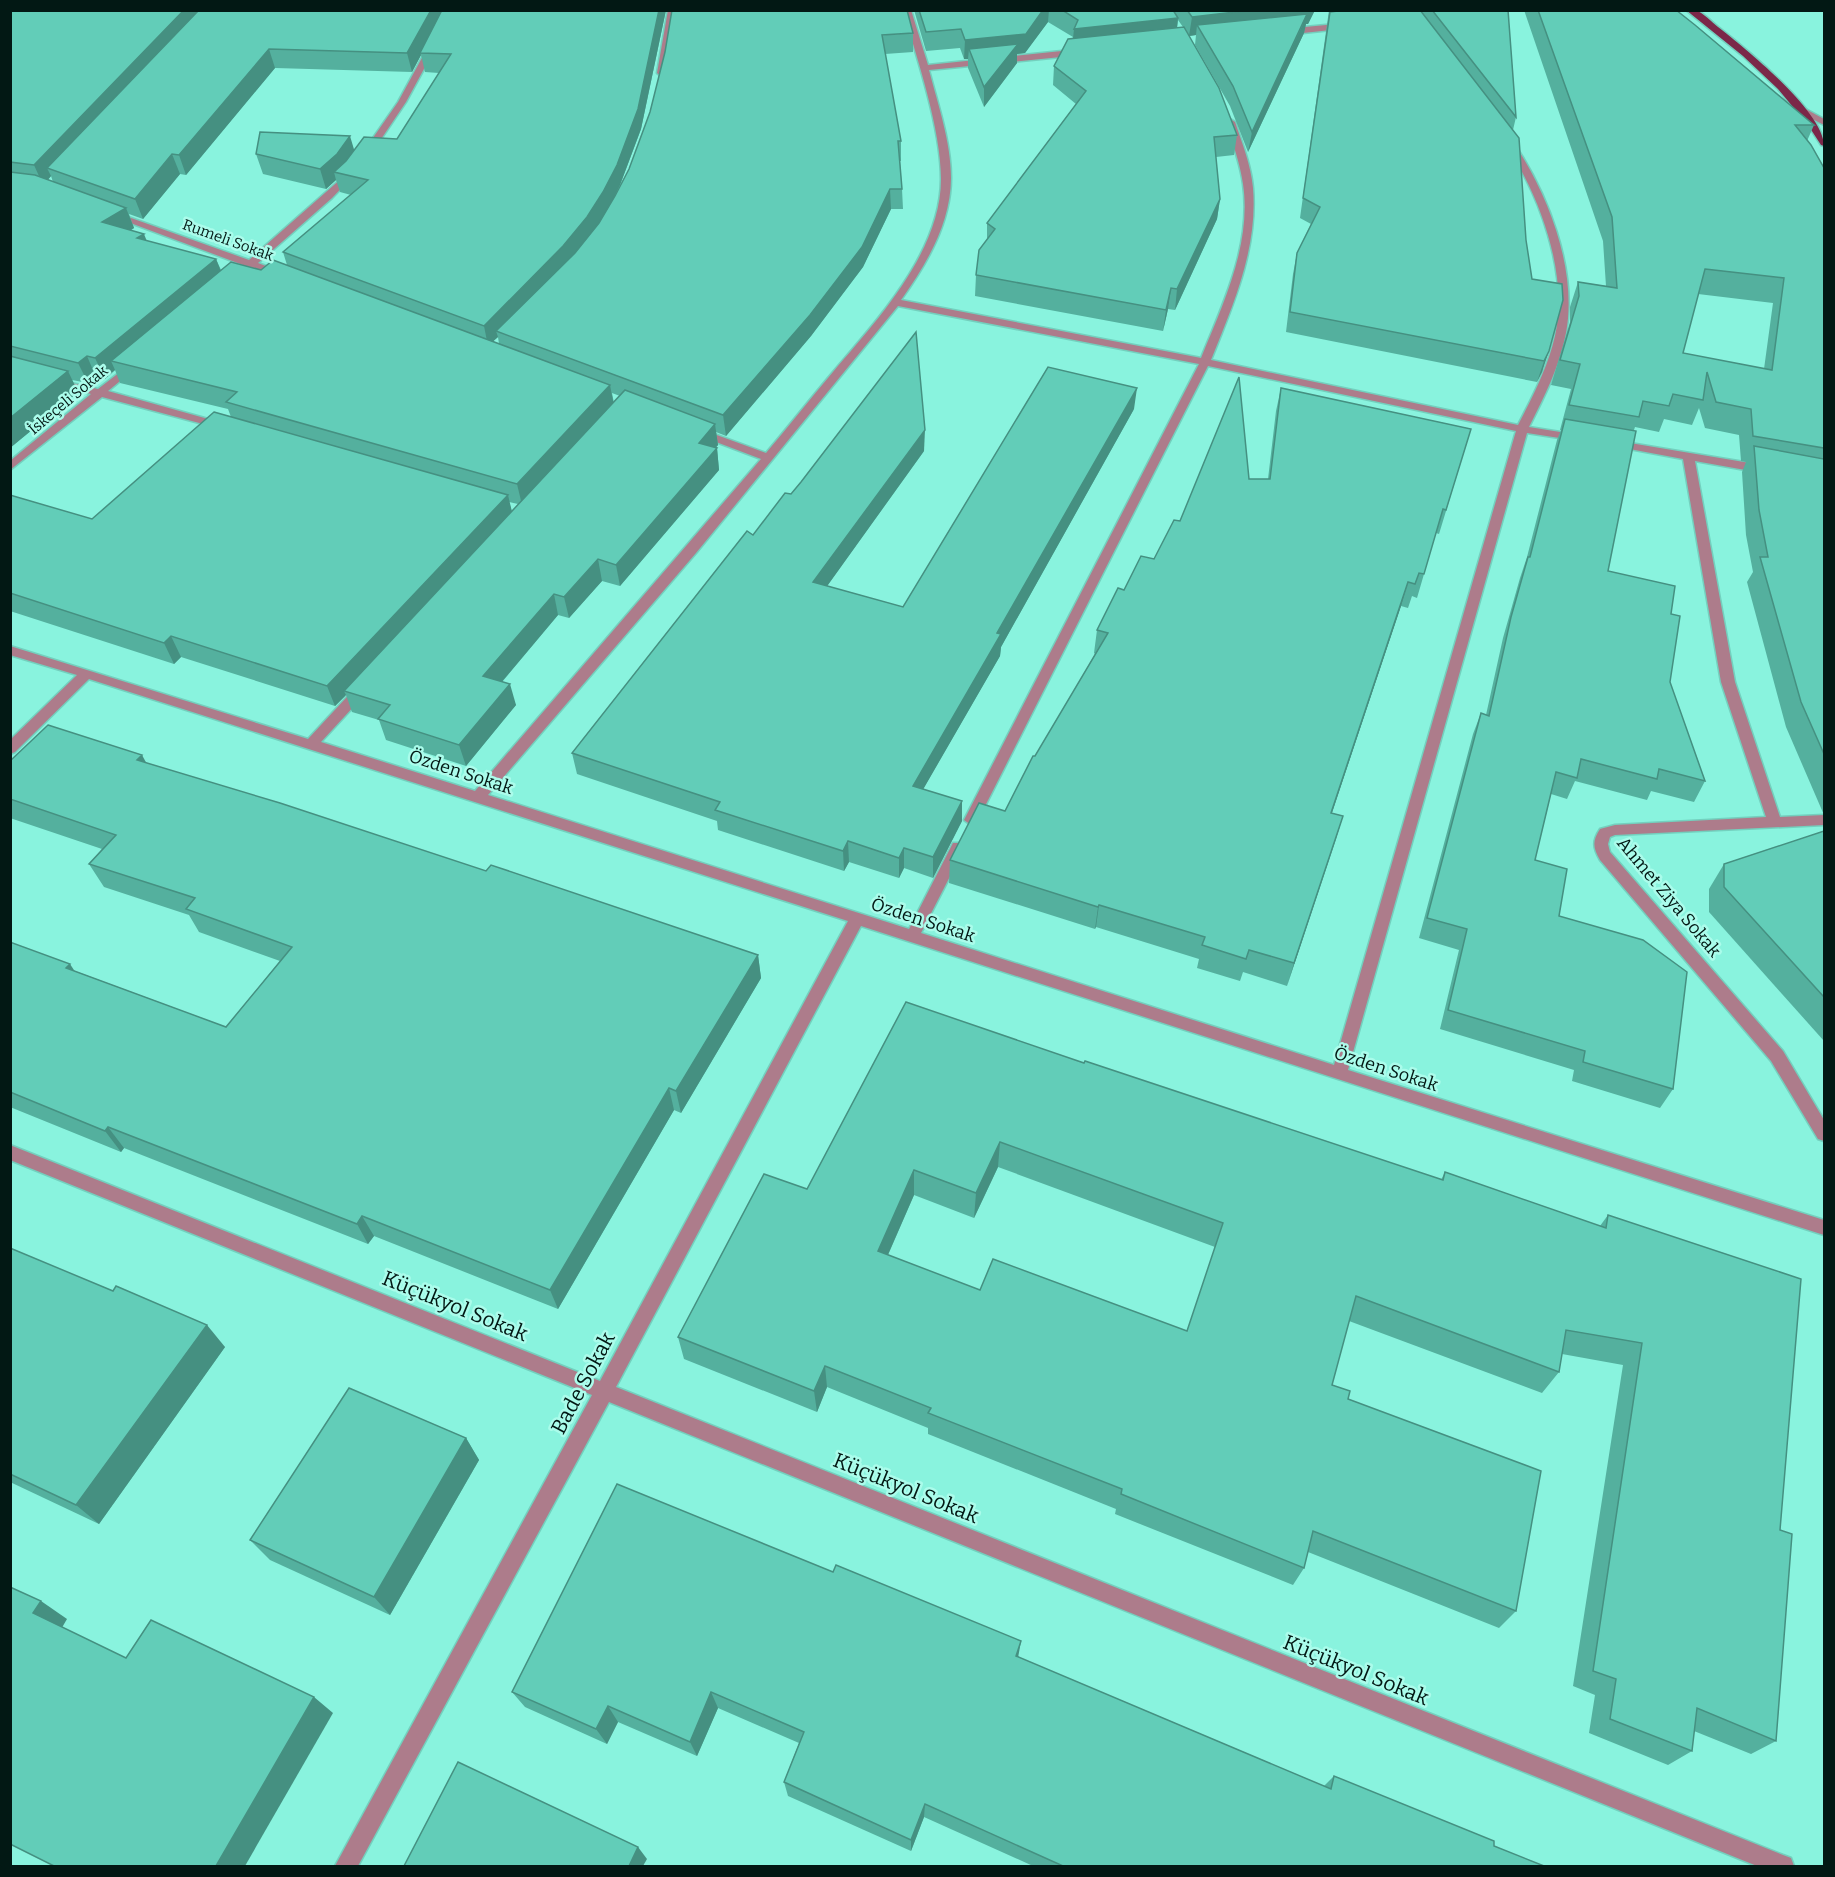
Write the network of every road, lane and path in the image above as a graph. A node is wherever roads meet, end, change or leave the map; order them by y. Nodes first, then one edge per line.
1 (452, 10) edge
2 (672, 10) edge
3 (907, 10) edge
4 (1690, 10) edge
5 (1358, 25) edge
6 (1277, 33) edge
7 (1091, 51) edge
8 (926, 68) junction
9 (659, 87) edge
10 (1222, 108) edge
11 (1800, 109) junction
12 (1824, 122) edge
13 (1501, 132) edge
14 (1824, 143) edge
15 (100, 210) edge
16 (251, 264) junction
17 (233, 279) edge
18 (294, 280) edge
19 (894, 302) junction
20 (145, 354) edge
21 (1205, 362) junction
22 (45, 377) edge
23 (101, 392) junction
24 (692, 429) edge
25 (1522, 429) junction
26 (239, 431) edge
27 (1688, 456) junction
28 (769, 458) junction
29 (10, 467) edge
30 (1779, 473) edge
31 (10, 650) edge
32 (87, 674) junction
33 (375, 675) edge
34 (312, 743) junction
35 (10, 749) edge
36 (477, 798) junction
37 (1824, 820) edge
38 (1775, 822) junction
39 (857, 920) junction
40 (912, 937) junction
41 (1339, 1074) junction
42 (1824, 1134) edge
43 (10, 1152) edge
44 (1824, 1228) edge
45 (605, 1390) junction
46 (346, 1866) edge
47 (1783, 1866) edge

1 - 16 street
2 - 9 street
3 - 8 street
4 - 11 main road
5 - 6 street
7 - 8 street
8 - 19 street
10 - 21 street
11 - 12 street
11 - 14 main road
13 - 25 street
15 - 16 street, Rumeli Sokak
16 - 17 street
16 - 18 street, Rumeli Sokak
19 - 21 street
19 - 28 street
20 - 23 street, İskeçeli Sokak
21 - 25 street
21 - 40 street
22 - 23 street
23 - 26 street
23 - 29 street, İskeçeli Sokak
24 - 28 street
25 - 27 street
25 - 41 street
27 - 30 street
27 - 38 street
28 - 36 street
31 - 32 street, Özden Sokak
32 - 34 street, Özden Sokak
32 - 35 street
33 - 34 street
34 - 36 street, Özden Sokak
36 - 39 street, Özden Sokak
37 - 38 street, Ahmet Ziya Sokak
38 - 42 street, Ahmet Ziya Sokak
39 - 40 street, Özden Sokak
39 - 45 street, Bade Sokak
40 - 41 street, Özden Sokak
41 - 44 street, Özden Sokak
43 - 45 street, Küçükyol Sokak
45 - 46 street, Bade Sokak
45 - 47 street, Küçükyol Sokak

